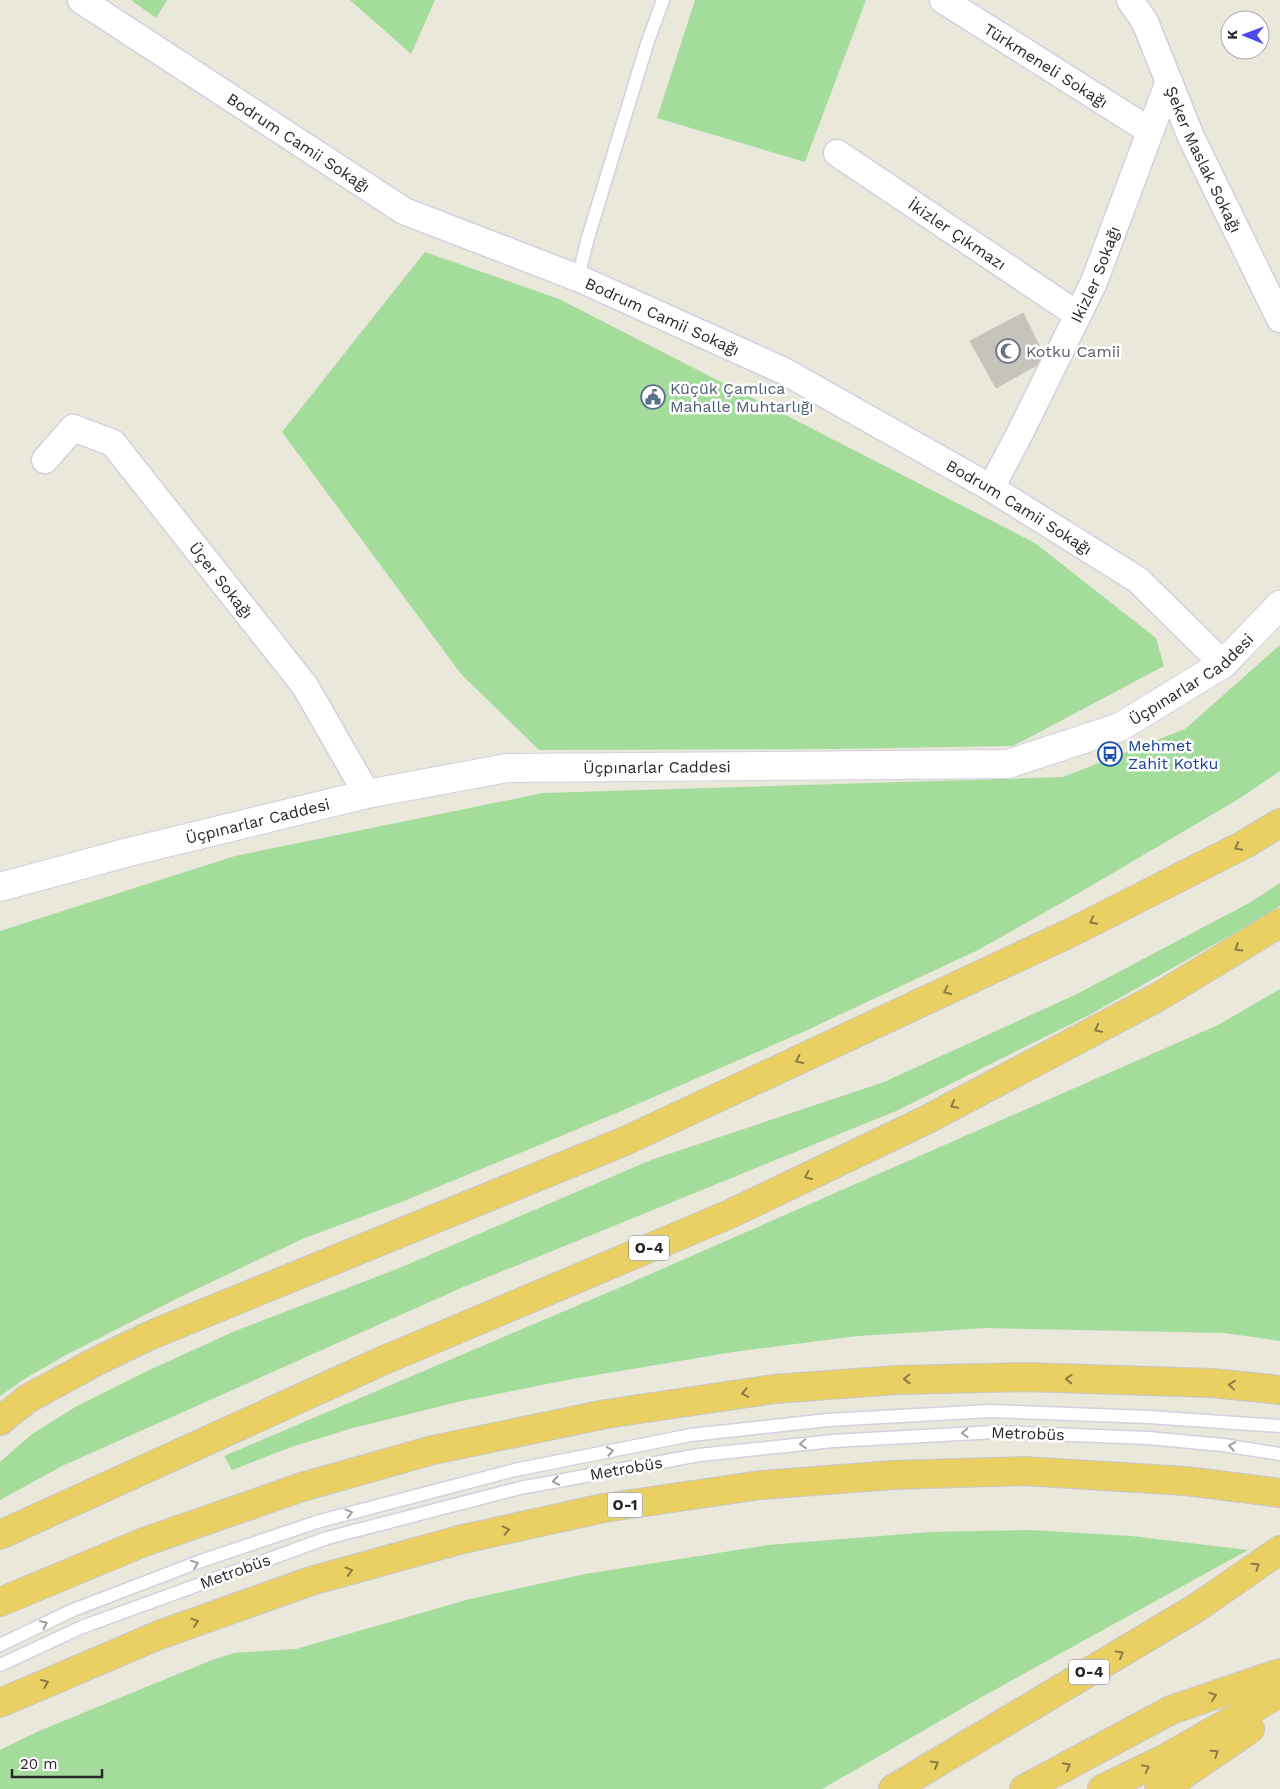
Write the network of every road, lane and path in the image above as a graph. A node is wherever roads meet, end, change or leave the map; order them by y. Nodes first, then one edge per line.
1 (81, 0) edge
2 (663, 0) edge
3 (943, 0) edge
4 (1130, 0) edge
5 (1169, 81) junction
6 (1150, 131) junction
7 (837, 153) dead end
8 (578, 278) junction
9 (1078, 315) junction
10 (1280, 320) edge
11 (45, 460) dead end
12 (991, 488) junction
13 (1280, 605) edge
14 (1223, 664) junction
15 (367, 794) junction
16 (1280, 823) edge
17 (0, 887) edge
18 (1280, 922) edge
19 (1280, 1390) edge
20 (0, 1421) edge
21 (1280, 1426) edge
22 (1280, 1454) edge
23 (1280, 1493) edge
24 (0, 1535) edge
25 (1280, 1550) edge
26 (0, 1602) edge
27 (0, 1645) edge
28 (0, 1665) edge
29 (1280, 1673) edge
30 (1280, 1693) edge
31 (0, 1703) edge
32 (1280, 1708) edge
33 (893, 1789) edge
34 (1024, 1789) edge
35 (1102, 1789) edge
36 (1160, 1789) edge

1 - 8 street, Bodrum Camii Sokağı
2 - 8 lane
3 - 6 street, Türkmeneli Sokağı
4 - 5 street, Şeker Maslak Sokağı
5 - 6 street, Ikizler Sokağı
5 - 10 street, Şeker Maslak Sokağı
6 - 9 street, Ikizler Sokağı
7 - 9 street, İkizler Çıkmazı
8 - 12 street, Bodrum Camii Sokağı
9 - 12 street, Ikizler Sokağı
11 - 15 street, Üçer Sokağı
12 - 14 street, Bodrum Camii Sokağı
13 - 14 street, Üçpınarlar Caddesi
14 - 15 street, Üçpınarlar Caddesi
15 - 17 street, Üçpınarlar Caddesi
16 -> 20 highway
18 -> 24 highway, O-4
19 -> 26 highway
27 -> 21 lane, Metrobüs
22 -> 28 lane, Metrobüs
31 -> 23 highway, O-1
33 -> 25 highway, O-4
34 -> 29 highway
35 -> 30 highway
36 -> 32 highway

